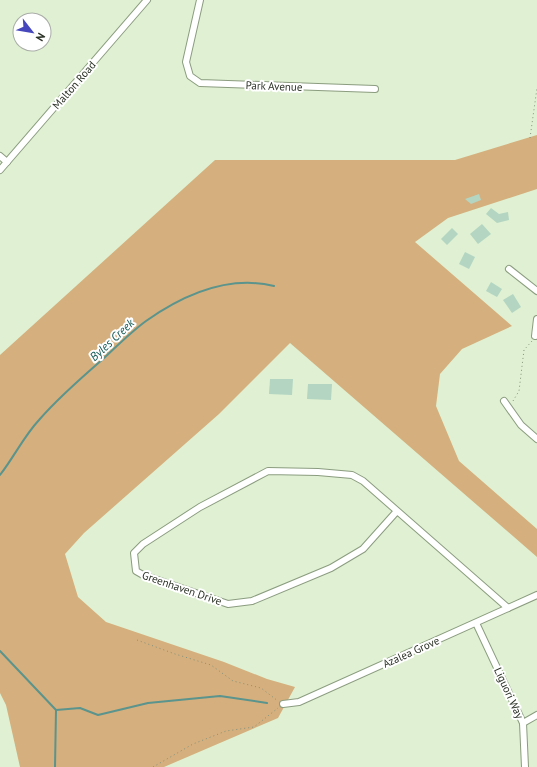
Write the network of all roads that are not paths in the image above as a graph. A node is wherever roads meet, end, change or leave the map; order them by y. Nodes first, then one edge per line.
1 (148, 0) edge
2 (200, 0) edge
3 (374, 89) dead end
4 (0, 156) edge
5 (7, 162) junction
6 (0, 170) edge
7 (509, 269) dead end
8 (537, 291) edge
9 (537, 319) edge
10 (535, 336) road end
11 (504, 400) dead end
12 (537, 439) edge
13 (397, 511) junction
14 (537, 595) edge
15 (508, 608) junction
16 (476, 623) junction
17 (283, 704) road end
18 (537, 715) edge
19 (523, 723) junction
20 (525, 767) edge

1 - 5 street, Malton Road
2 - 3 street, Park Avenue
4 - 5 street
5 - 6 street, Malton Road
7 - 8 street
9 - 10 street
11 - 12 street
13 - 13 street, Greenhaven Drive
13 - 15 street, Greenhaven Drive
14 - 15 street, Azalea Grove
15 - 16 street, Azalea Grove
16 - 17 street, Azalea Grove
16 - 19 street, Liguori Way
18 - 19 street
19 - 20 street, Liguori Way

